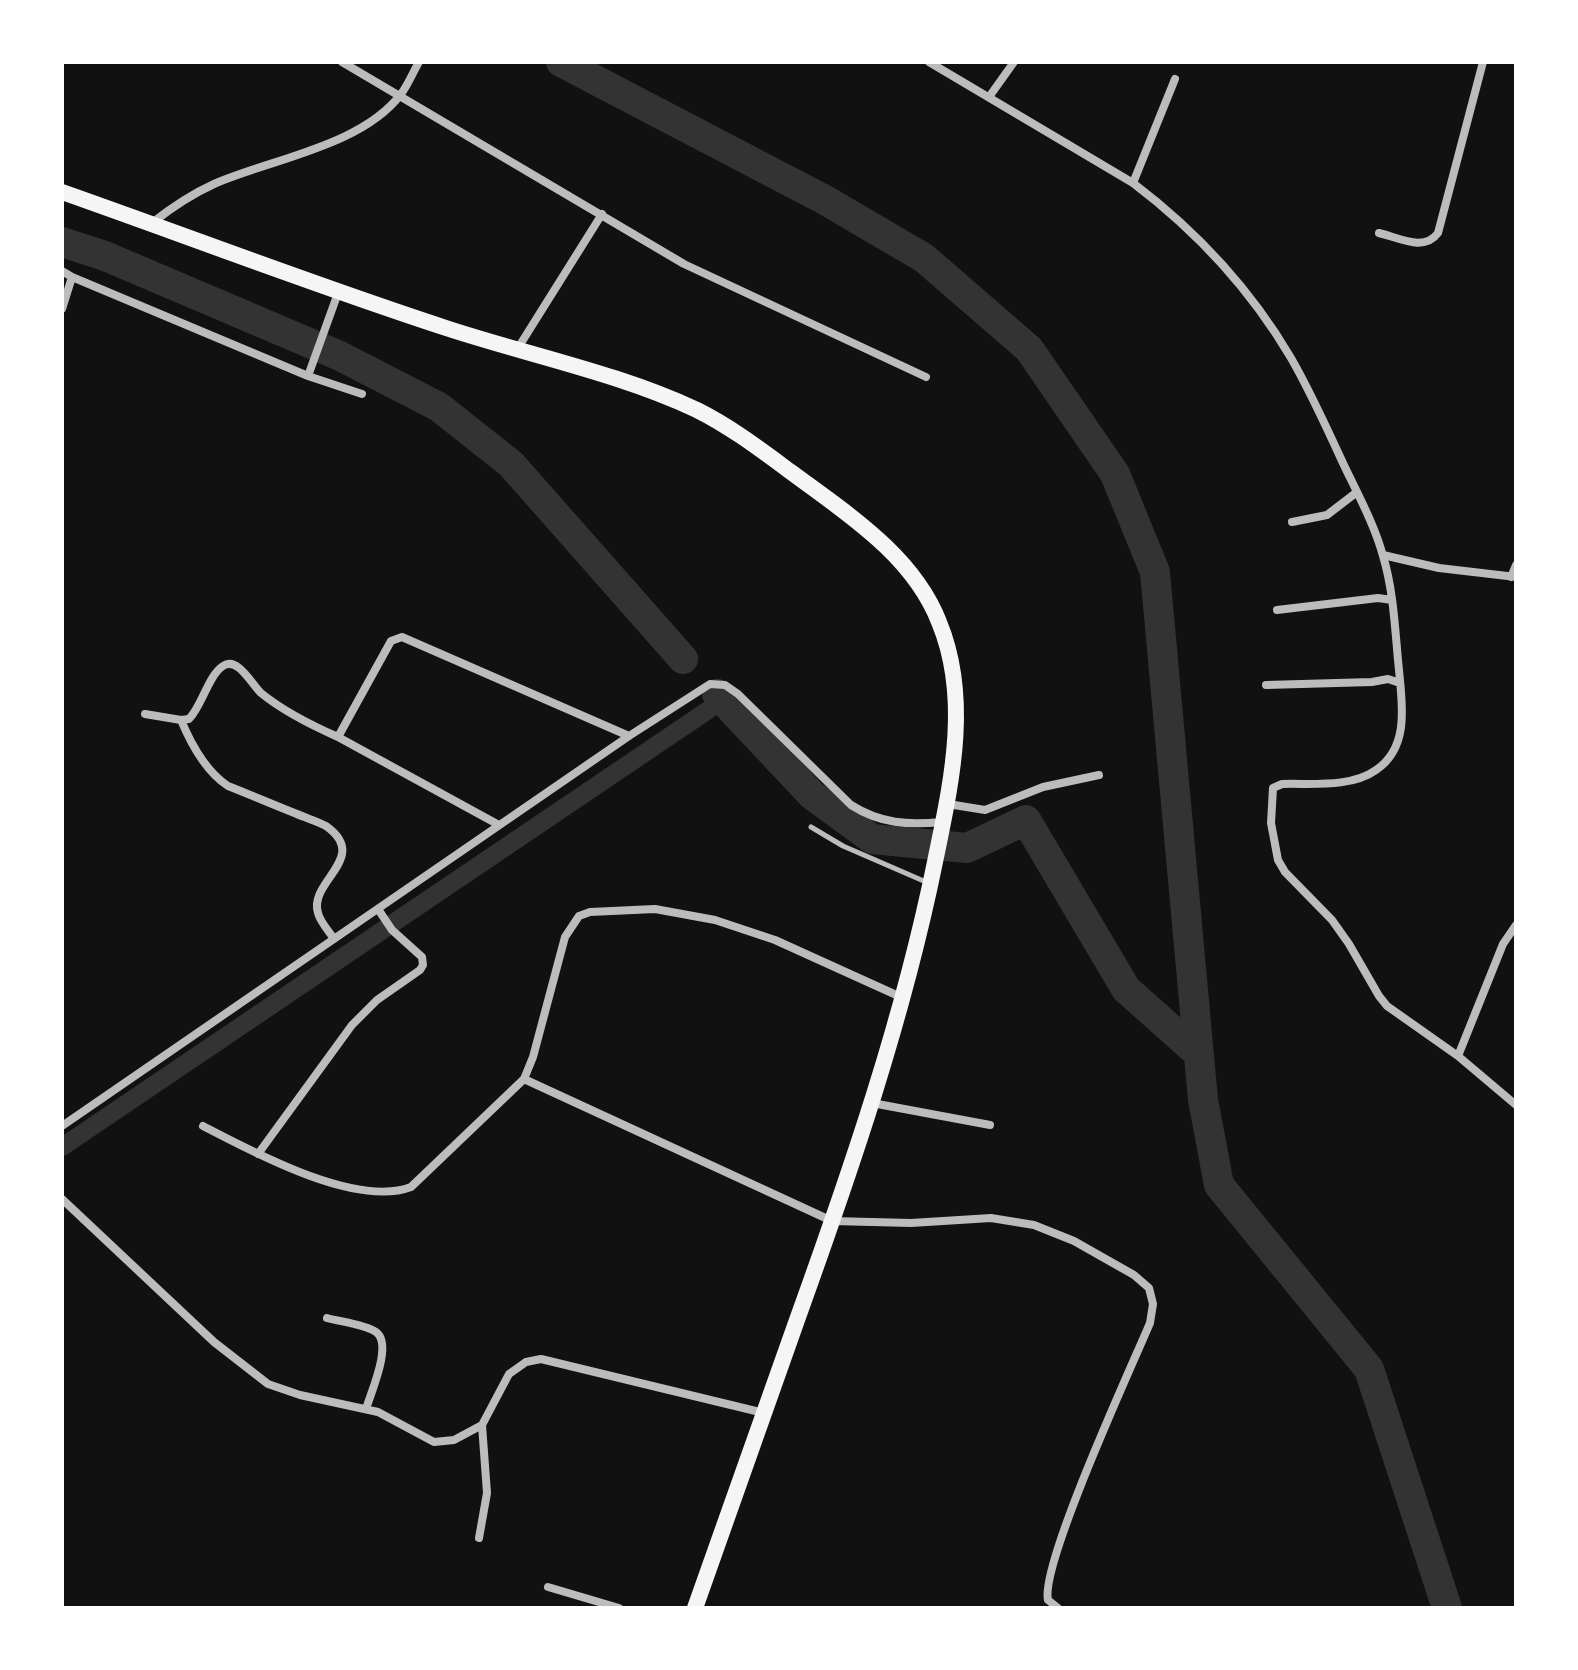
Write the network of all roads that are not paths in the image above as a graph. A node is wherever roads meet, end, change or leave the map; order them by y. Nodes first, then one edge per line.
1 (342, 62) edge
2 (419, 62) edge
3 (929, 62) edge
4 (1014, 62) edge
5 (1483, 62) edge
6 (1175, 79) dead end
7 (400, 95) junction
8 (989, 97) junction
9 (1133, 183) junction
10 (62, 192) edge
11 (602, 214) junction
12 (152, 223) junction
13 (1379, 233) dead end
14 (62, 271) edge
15 (72, 277) junction
16 (338, 293) junction
17 (62, 309) edge
18 (518, 348) junction
19 (308, 376) junction
20 (926, 377) dead end
21 (362, 394) dead end
22 (1350, 497) junction
23 (1292, 522) dead end
24 (1383, 555) junction
25 (1516, 565) edge
26 (1514, 577) edge
27 (1392, 600) junction
28 (1277, 610) dead end
29 (1400, 683) junction
30 (1266, 685) dead end
31 (145, 714) dead end
32 (181, 720) junction
33 (629, 736) junction
34 (338, 737) junction
35 (1099, 775) dead end
36 (948, 804) junction
37 (499, 825) junction
38 (811, 827) dead end
39 (942, 827) junction
40 (931, 884) junction
41 (380, 912) junction
42 (1516, 925) edge
43 (334, 939) junction
44 (904, 999) junction
45 (1458, 1056) junction
46 (524, 1079) junction
47 (872, 1103) junction
48 (1516, 1105) edge
49 (990, 1125) dead end
50 (62, 1126) edge
51 (203, 1126) dead end
52 (258, 1154) junction
53 (62, 1199) edge
54 (832, 1221) junction
55 (327, 1318) dead end
56 (366, 1409) junction
57 (764, 1413) junction
58 (482, 1425) junction
59 (479, 1538) dead end
60 (548, 1587) dead end
61 (619, 1608) edge
62 (695, 1608) edge
63 (1058, 1608) edge

1 - 7 street
2 - 7 street
3 - 8 street
4 - 8 street
5 - 13 street
6 - 9 street
7 - 11 street
7 - 12 street
8 - 9 street
9 - 22 street
10 - 12 highway
11 - 18 street
11 - 20 street
12 - 16 highway
14 - 15 street
15 - 17 street
15 - 19 street
16 - 18 highway
16 - 19 street
18 - 36 highway
19 - 21 street
22 - 23 street
22 - 24 street
24 - 26 street
24 - 27 street
25 - 26 street
27 - 28 street
27 - 29 street
29 - 30 street
29 - 45 street
31 - 32 street
32 - 34 street
32 - 43 street
33 - 34 street
33 - 37 street
33 - 39 street
34 - 37 street
35 - 36 street
36 - 39 highway
37 - 41 street
38 - 40 lane
39 - 40 highway
40 - 44 highway
41 - 43 street
41 - 52 street
42 - 45 street
43 - 50 street
44 - 46 street
44 - 47 highway
45 - 48 street
46 - 52 street
46 - 54 street
47 - 49 street
47 - 54 highway
51 - 52 street
53 - 56 street
54 - 57 highway
54 - 63 street
55 - 56 street
56 - 58 street
57 - 58 street
57 - 62 highway
58 - 59 street
60 - 61 street

